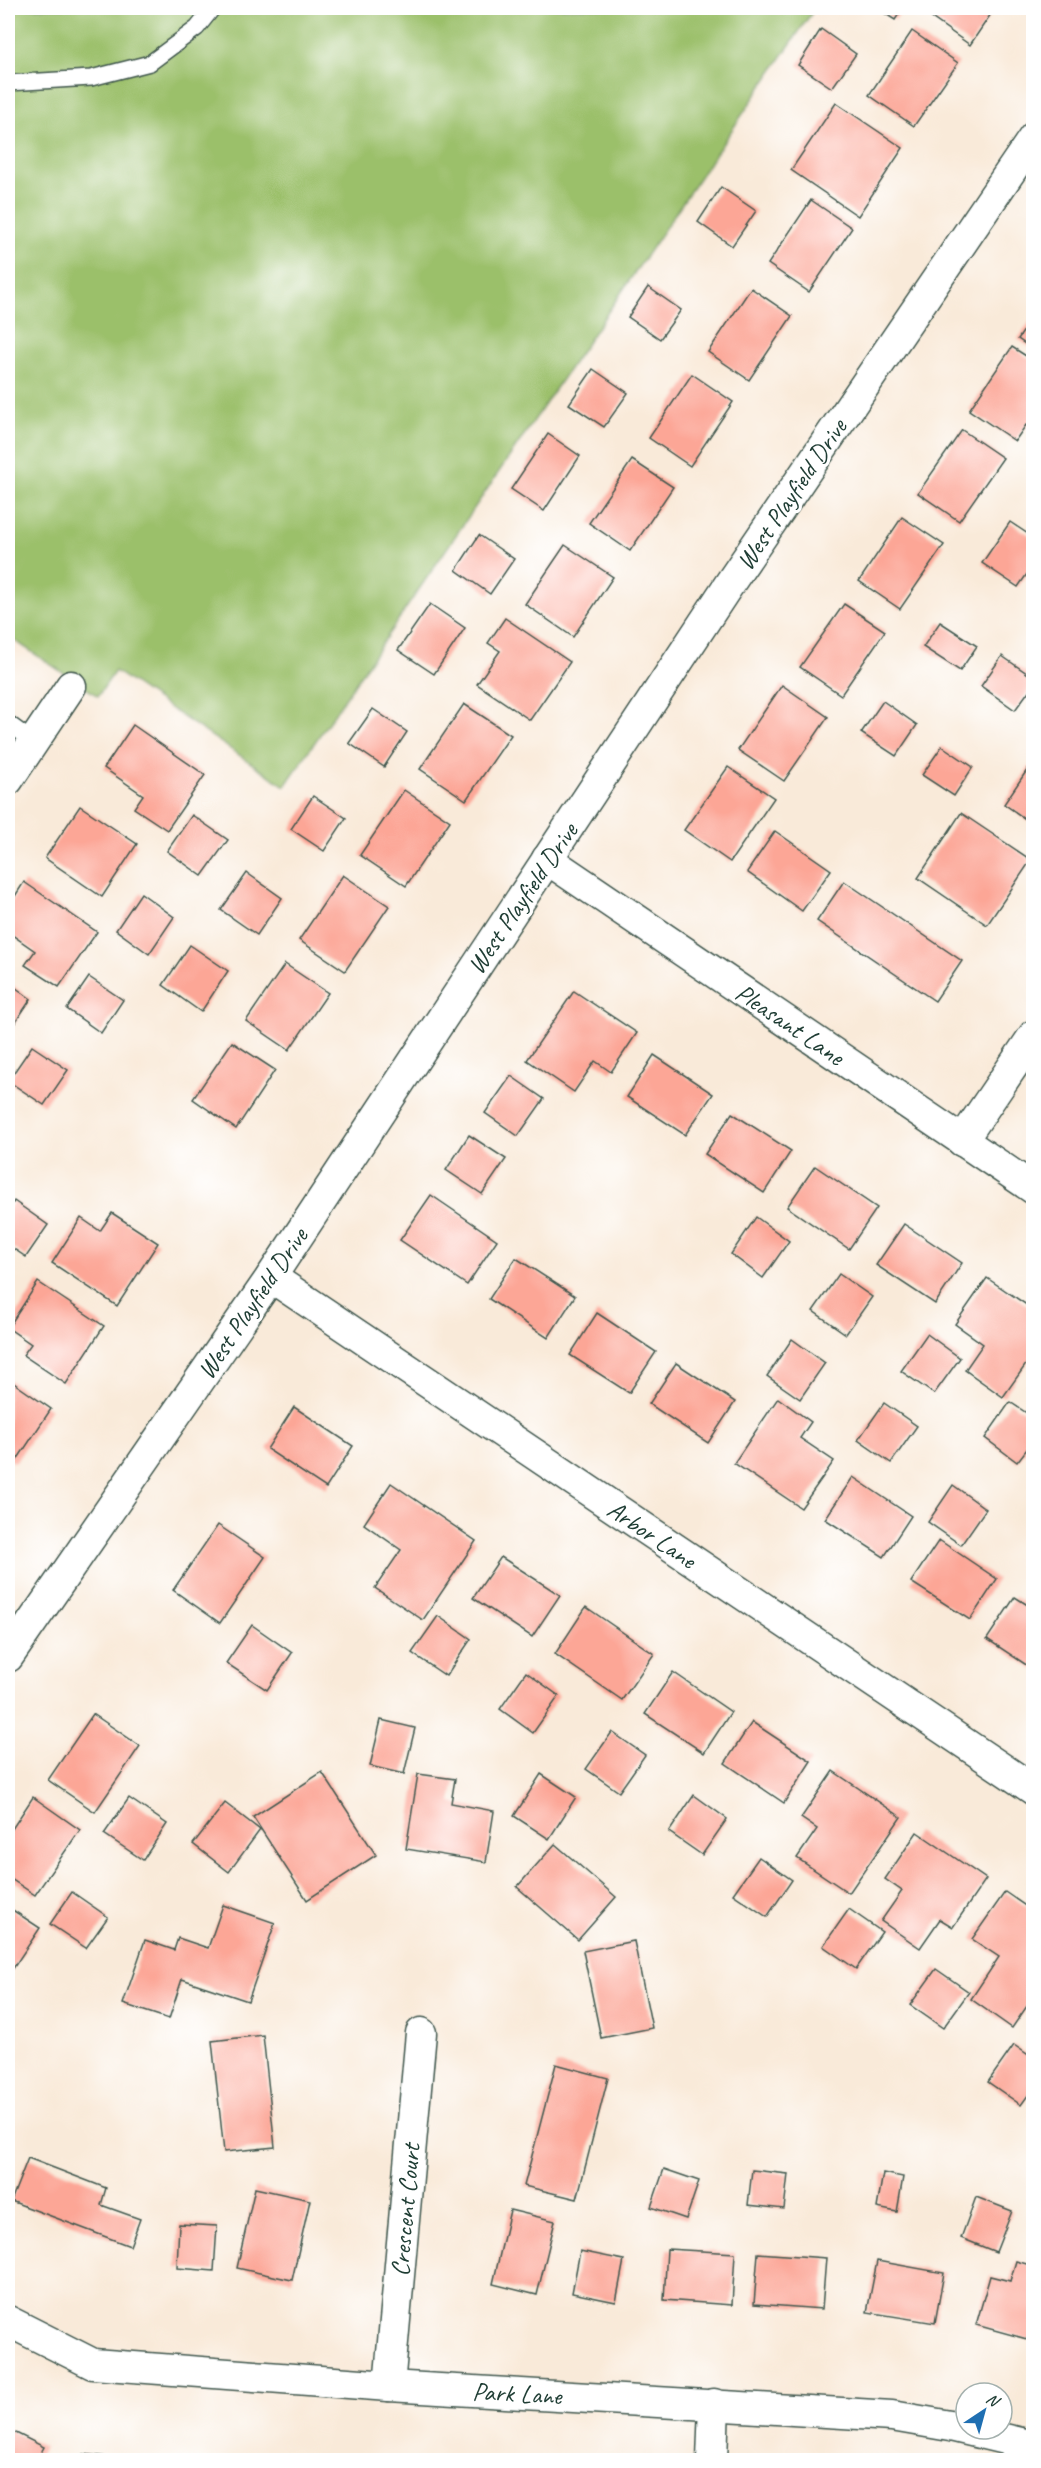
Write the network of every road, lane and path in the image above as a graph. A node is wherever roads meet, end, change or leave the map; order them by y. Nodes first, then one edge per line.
1 (213, 8) edge
2 (8, 83) edge
3 (1034, 137) edge
4 (71, 686) dead end
5 (8, 723) edge
6 (34, 742) junction
7 (8, 780) edge
8 (547, 859) junction
9 (1034, 1035) edge
10 (962, 1141) junction
11 (1034, 1189) edge
12 (271, 1277) junction
13 (8, 1657) edge
14 (1034, 1790) edge
15 (421, 2033) dead end
16 (8, 2321) edge
17 (389, 2386) junction
18 (714, 2404) junction
19 (1034, 2446) edge
20 (712, 2460) edge

1 - 2 lane
3 - 8 street, West Playfield Drive
4 - 6 street
5 - 6 lane
6 - 7 street
8 - 10 street, Pleasant Lane
8 - 12 street, West Playfield Drive
9 - 10 street
10 - 11 street, Pleasant Lane
12 - 13 street, West Playfield Drive
12 - 14 street, Arbor Lane
15 - 17 street, Crescent Court
16 - 17 street, Park Lane
17 - 18 street, Park Lane
18 - 19 street, Park Lane
18 - 20 street

